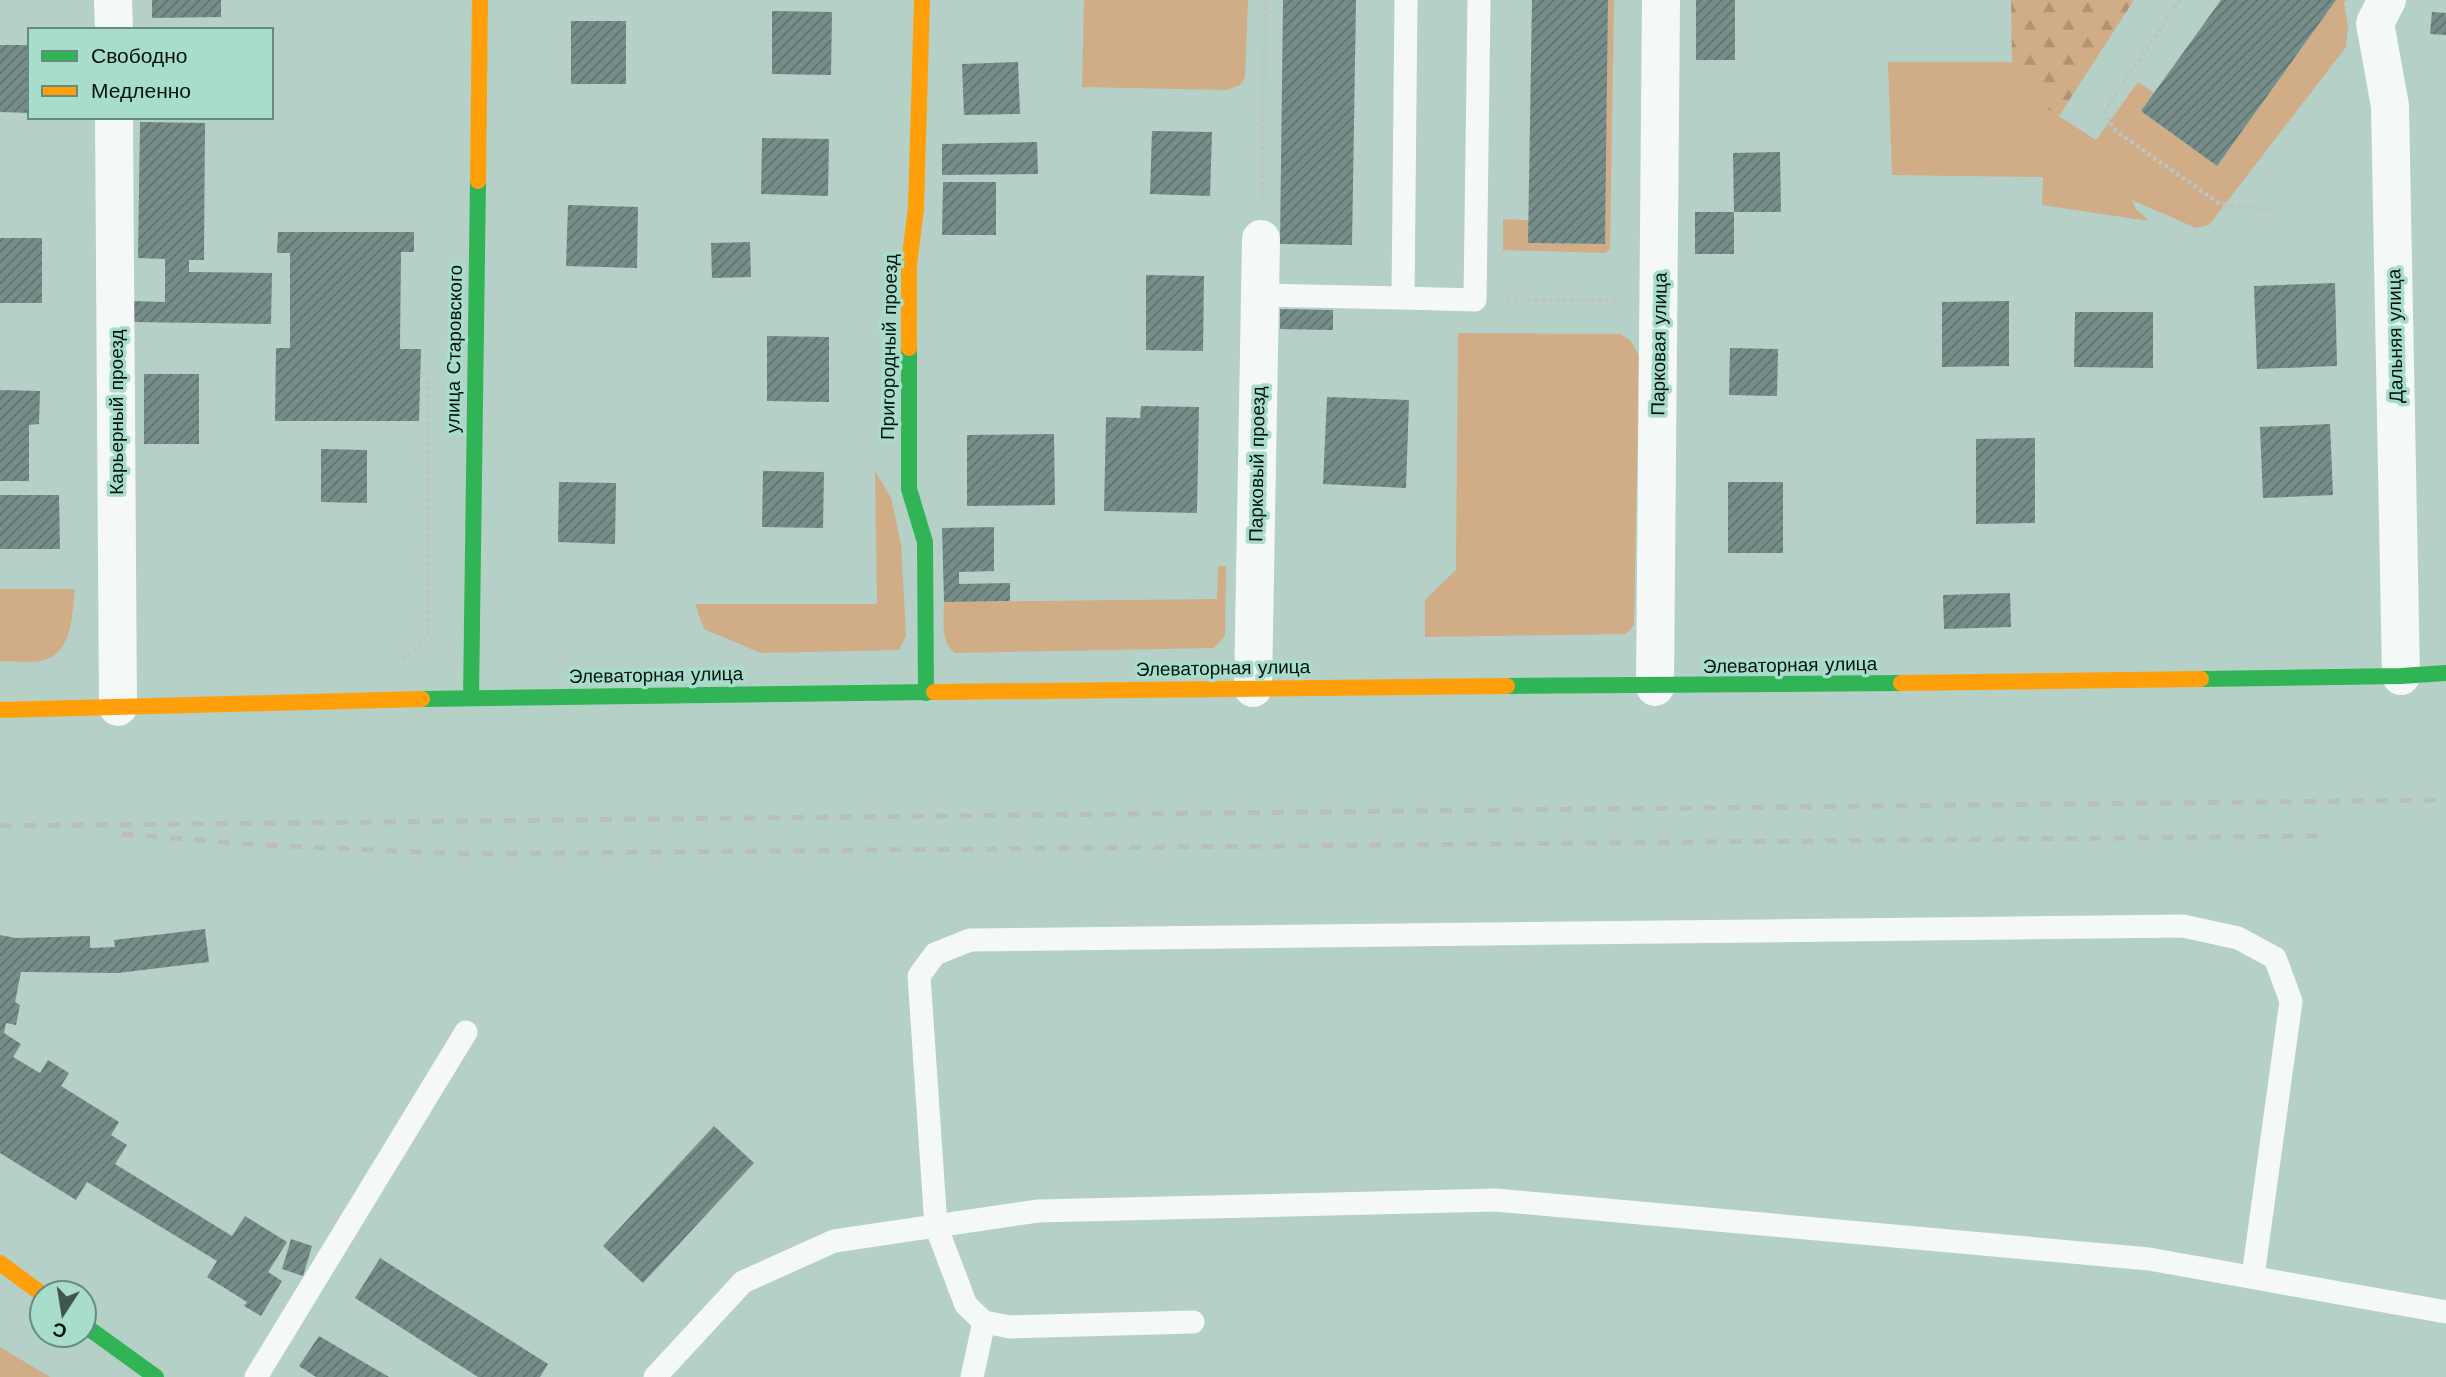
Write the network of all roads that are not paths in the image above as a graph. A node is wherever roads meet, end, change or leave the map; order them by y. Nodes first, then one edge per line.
1 (113, 0) edge
2 (480, 0) edge
3 (922, 0) edge
4 (1406, 0) edge
5 (1479, 0) edge
6 (1661, 0) edge
7 (2387, 0) edge
8 (114, 28) edge
9 (114, 119) edge
10 (1261, 240) road end
11 (1260, 295) junction
12 (1402, 298) junction
13 (2446, 673) edge
14 (2402, 676) junction
15 (1655, 687) junction
16 (1253, 688) junction
17 (926, 693) junction
18 (471, 698) junction
19 (118, 707) junction
20 (0, 710) edge
21 (466, 1032) dead end
22 (936, 1226) junction
23 (0, 1263) edge
24 (2253, 1276) junction
25 (28, 1284) edge
26 (2446, 1312) edge
27 (984, 1322) junction
28 (1193, 1322) dead end
29 (98, 1335) edge
30 (156, 1377) edge
31 (256, 1377) edge
32 (655, 1377) edge
33 (972, 1377) edge

1 - 8 street
2 - 18 main road, улица Старовского
3 - 17 main road, Пригородный проезд
4 - 12 lane
5 - 12 lane
6 - 15 street, Парковая улица
7 - 14 street, Дальняя улица
9 - 19 street, Карьерный проезд
10 - 11 street, Парковый проезд
11 - 12 lane
11 - 16 street, Парковый проезд
13 - 14 main road, Элеваторная улица
14 - 15 main road, Элеваторная улица
15 - 16 main road, Элеваторная улица
16 - 17 main road, Элеваторная улица
17 - 18 main road, Элеваторная улица
18 - 19 main road, Элеваторная улица
19 - 20 main road, Элеваторная улица
21 - 31 lane
22 - 24 lane
22 - 24 lane
22 - 27 lane
22 - 32 lane
23 - 25 main road
24 - 26 lane
27 - 28 lane
27 - 33 lane
29 - 30 main road

